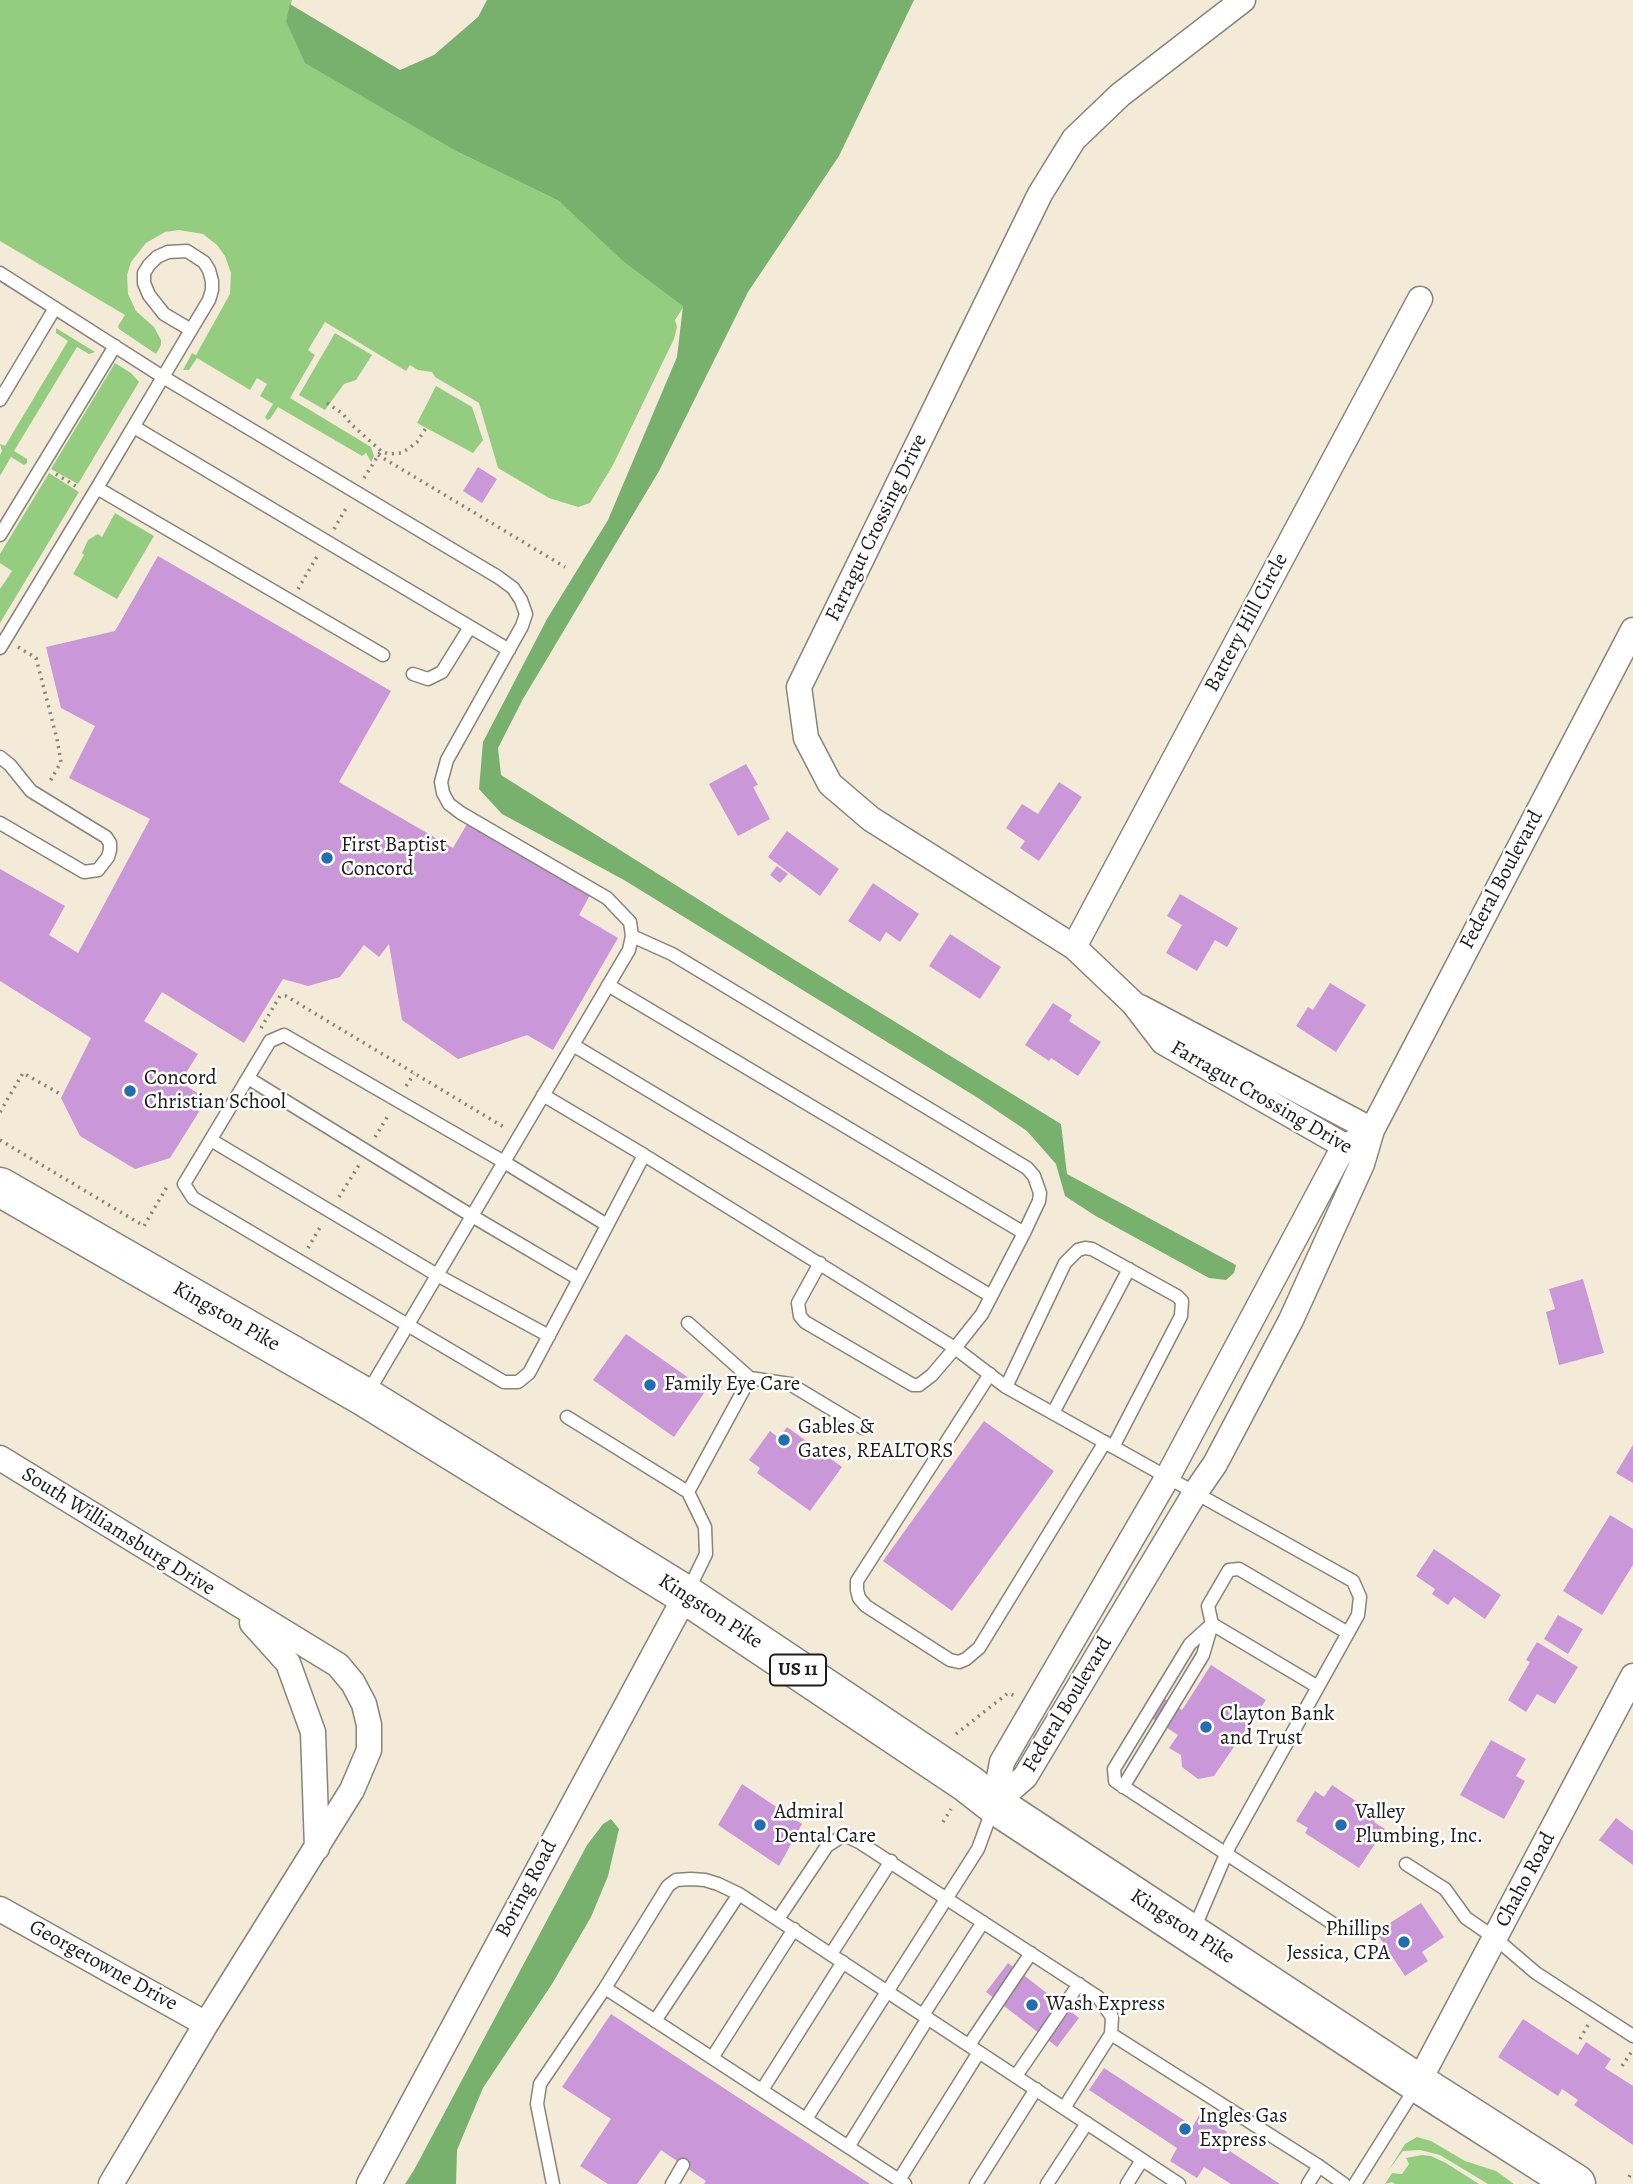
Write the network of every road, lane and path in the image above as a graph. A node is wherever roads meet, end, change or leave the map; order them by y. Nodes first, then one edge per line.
1 (1243, 0) edge
2 (1, 277) edge
3 (1420, 299) dead end
4 (55, 308) junction
5 (191, 330) junction
6 (115, 346) junction
7 (163, 377) junction
8 (0, 400) edge
9 (327, 403) dead end
10 (134, 427) junction
11 (426, 428) dead end
12 (378, 455) dead end
13 (53, 473) dead end
14 (79, 488) dead end
15 (97, 488) junction
16 (0, 535) edge
17 (565, 567) dead end
18 (470, 627) junction
19 (1633, 630) edge
20 (2, 643) edge
21 (509, 650) junction
22 (383, 655) dead end
23 (413, 674) dead end
24 (0, 757) edge
25 (49, 783) dead end
26 (0, 822) edge
27 (632, 936) junction
28 (1074, 947) junction
29 (608, 985) junction
30 (259, 1031) dead end
31 (573, 1045) junction
32 (414, 1074) junction
33 (248, 1078) junction
34 (1277, 1093) junction
35 (62, 1095) dead end
36 (543, 1095) junction
37 (397, 1101) junction
38 (0, 1112) edge
39 (1372, 1130) junction
40 (519, 1137) junction
41 (0, 1140) edge
42 (211, 1140) junction
43 (367, 1151) junction
44 (1355, 1152) junction
45 (644, 1155) junction
46 (504, 1162) junction
47 (172, 1180) dead end
48 (0, 1187) edge
49 (330, 1211) junction
50 (472, 1216) junction
51 (607, 1225) junction
52 (1024, 1233) junction
53 (299, 1261) junction
54 (820, 1263) junction
55 (1129, 1269) junction
56 (437, 1275) junction
57 (579, 1279) junction
58 (991, 1296) junction
59 (688, 1323) dead end
60 (408, 1325) junction
61 (548, 1336) junction
62 (956, 1348) junction
63 (990, 1374) junction
64 (750, 1377) junction
65 (1006, 1387) junction
66 (365, 1397) junction
67 (1054, 1413) junction
68 (567, 1417) dead end
69 (863, 1428) dead end
70 (1109, 1445) junction
71 (0, 1458) edge
72 (1167, 1478) junction
73 (688, 1492) junction
74 (1195, 1493) junction
75 (686, 1595) junction
76 (237, 1605) junction
77 (1212, 1624) junction
78 (1348, 1633) junction
79 (1633, 1676) edge
80 (1318, 1687) junction
81 (1023, 1700) dead end
82 (956, 1734) dead end
83 (995, 1804) junction
84 (317, 1849) junction
85 (1226, 1855) junction
86 (891, 1861) junction
87 (1406, 1864) dead end
88 (739, 1894) junction
89 (947, 1898) junction
90 (0, 1909) edge
91 (778, 1919) junction
92 (984, 1922) junction
93 (1335, 1925) dead end
94 (794, 1929) junction
95 (1192, 1933) junction
96 (1495, 1938) junction
97 (1031, 1953) junction
98 (831, 1954) junction
99 (843, 1962) junction
100 (1079, 1984) junction
101 (605, 1988) junction
102 (888, 1992) junction
103 (926, 2016) junction
104 (655, 2021) junction
105 (206, 2024) junction
106 (1111, 2034) junction
107 (1633, 2036) edge
108 (974, 2049) junction
109 (1633, 2050) edge
110 (712, 2058) junction
111 (1622, 2066) dead end
112 (1016, 2076) junction
113 (1418, 2083) junction
114 (1036, 2089) junction
115 (762, 2090) junction
116 (1064, 2108) junction
117 (806, 2119) junction
118 (1087, 2123) junction
119 (848, 2147) junction
120 (1142, 2160) junction
121 (683, 2165) dead end
122 (1319, 2166) junction
123 (1633, 2171) edge
124 (1629, 2177) dead end
125 (902, 2182) edge
126 (111, 2184) edge
127 (369, 2184) edge
128 (553, 2184) edge
129 (672, 2184) edge
130 (976, 2184) edge
131 (1047, 2184) edge
132 (1127, 2184) edge
133 (1179, 2184) edge
134 (1308, 2184) edge
135 (1344, 2184) edge
136 (1355, 2184) edge
137 (1576, 2184) edge

1 - 28 street, Farragut Crossing Drive
2 - 4 lane
3 - 28 street, Battery Hill Circle
4 - 6 lane
4 - 8 lane
5 - 5 lane
5 - 7 lane
6 - 7 lane
6 - 16 lane
7 - 10 lane
7 - 21 lane
9 - 11 path
10 - 15 lane
10 - 18 lane
12 - 17 path
13 - 14 path
15 - 20 lane
15 - 22 lane
18 - 21 lane
18 - 23 lane
19 - 39 street, Federal Boulevard
20 - 25 path
21 - 27 lane
24 - 26 lane
27 - 29 lane
27 - 52 lane
28 - 34 street, Farragut Crossing Drive
29 - 31 lane
29 - 52 lane
30 - 32 path
31 - 36 lane
31 - 58 lane
32 - 37 path
32 - 40 path
33 - 37 lane
33 - 42 lane
33 - 43 lane
34 - 39 street, Farragut Crossing Drive
34 - 44 street, Farragut Crossing Drive
35 - 38 path
36 - 40 lane
36 - 45 lane
37 - 43 path
37 - 46 lane
39 - 44 street, Federal Boulevard
40 - 46 lane
41 - 47 path
42 - 49 lane
42 - 53 lane
43 - 49 path
43 - 50 lane
44 - 72 street, Federal Boulevard
44 - 74 street, Federal Boulevard
45 - 51 lane
45 - 54 lane
46 - 50 lane
46 - 51 lane
48 - 66 main road, Kingston Pike / US 11
49 - 53 path
49 - 56 lane
50 - 56 lane
50 - 57 lane
51 - 57 lane
52 - 58 lane
53 - 60 lane
54 - 62 lane
54 - 62 lane
55 - 65 lane
55 - 67 lane
55 - 70 lane
56 - 60 lane
56 - 61 lane
57 - 61 lane
58 - 62 lane
59 - 64 lane
60 - 61 lane
60 - 66 lane
62 - 63 lane
63 - 65 lane
63 - 70 lane
64 - 69 lane
64 - 73 lane
65 - 67 lane
66 - 75 main road, Kingston Pike / US 11
67 - 70 lane
68 - 73 lane
70 - 72 lane
71 - 76 street, South Williamsburg Drive
72 - 74 lane
72 - 83 street, Federal Boulevard
73 - 75 lane
74 - 78 lane
74 - 83 street, Federal Boulevard
75 - 83 main road, Kingston Pike / US 11
75 - 127 street, Boring Road
76 - 84 street, South Williamsburg Drive
76 - 84 street, South Williamsburg Drive
77 - 78 lane
77 - 80 lane
77 - 85 lane
78 - 80 lane
79 - 96 street, Chaho Road
80 - 85 lane
81 - 82 path
83 - 89 lane
83 - 95 main road, Kingston Pike / US 11
84 - 105 street, South Williamsburg Drive
85 - 93 lane
85 - 95 lane
86 - 89 lane
86 - 91 lane
86 - 98 lane
87 - 96 lane
88 - 91 lane
88 - 101 lane
88 - 104 lane
89 - 92 lane
89 - 102 lane
90 - 105 street, Georgetowne Drive
91 - 94 lane
92 - 97 lane
92 - 103 lane
94 - 98 lane
94 - 110 lane
95 - 113 main road, Kingston Pike / US 11
96 - 107 lane
96 - 113 street, Chaho Road
97 - 100 lane
97 - 108 lane
98 - 99 lane
99 - 102 lane
99 - 115 lane
100 - 106 lane
100 - 112 lane
101 - 104 lane
101 - 128 lane
102 - 103 lane
102 - 117 lane
103 - 108 lane
103 - 119 lane
104 - 110 lane
105 - 126 street, South Williamsburg Drive
106 - 116 lane
106 - 122 lane
108 - 112 lane
108 - 125 lane
109 - 111 path
110 - 115 lane
112 - 114 lane
113 - 136 lane
113 - 137 main road, Kingston Pike / US 11
114 - 116 lane
114 - 130 lane
115 - 117 lane
116 - 118 lane
117 - 119 lane
118 - 120 lane
118 - 131 lane
119 - 125 lane
120 - 132 lane
120 - 133 lane
121 - 129 lane
122 - 134 lane
122 - 135 lane
123 - 124 path

